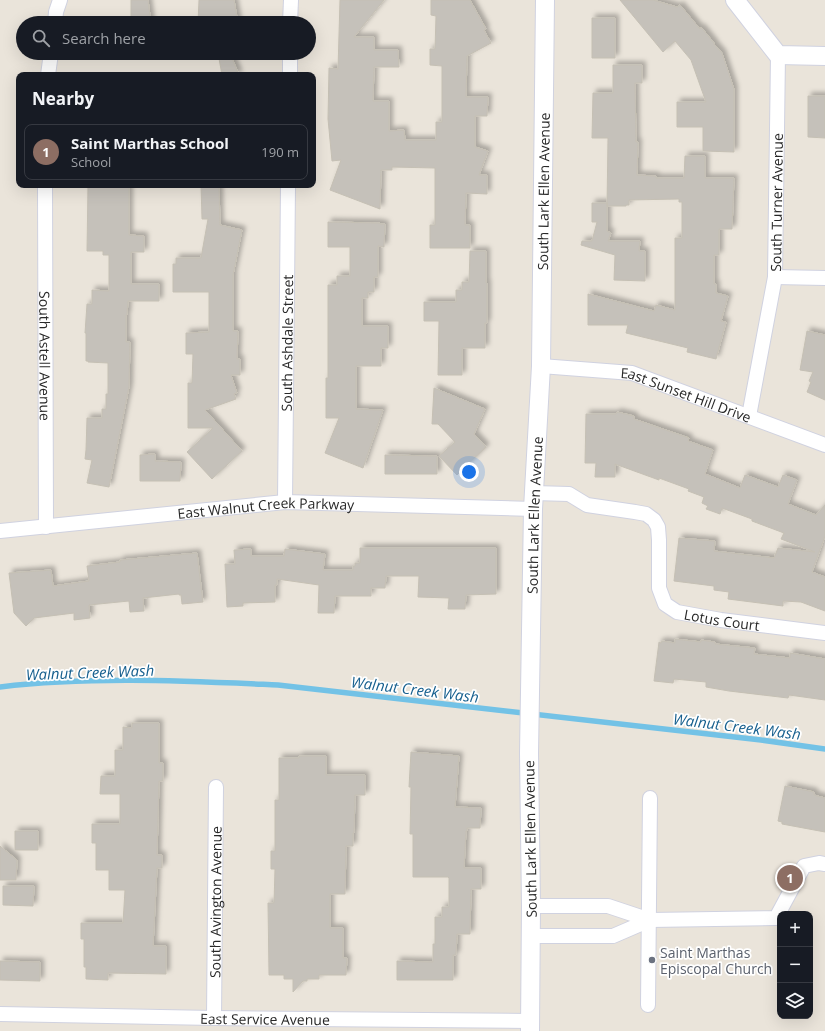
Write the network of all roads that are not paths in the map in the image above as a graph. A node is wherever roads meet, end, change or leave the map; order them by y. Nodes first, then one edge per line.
1 (60, 0) edge
2 (291, 0) edge
3 (545, 0) edge
4 (735, 0) edge
5 (56, 16) edge
6 (290, 16) edge
7 (778, 55) junction
8 (825, 56) edge
9 (50, 60) edge
10 (290, 60) edge
11 (48, 72) edge
12 (290, 72) edge
13 (46, 188) edge
14 (288, 188) edge
15 (775, 277) junction
16 (825, 278) edge
17 (541, 366) junction
18 (749, 416) junction
19 (825, 445) edge
20 (534, 501) junction
21 (285, 502) junction
22 (46, 526) junction
23 (0, 531) edge
24 (825, 633) edge
25 (216, 786) dead end
26 (650, 798) dead end
27 (825, 864) edge
28 (531, 906) junction
29 (782, 911) edge
30 (650, 920) junction
31 (777, 921) edge
32 (531, 936) junction
33 (648, 1006) dead end
34 (0, 1014) edge
35 (214, 1018) junction
36 (530, 1026) edge

1 - 5 street
2 - 6 street
3 - 17 street, South Lark Ellen Avenue
4 - 7 street
7 - 8 street
7 - 15 street, South Turner Avenue
9 - 11 street
10 - 12 street
13 - 22 street, South Astell Avenue
14 - 21 street, South Ashdale Street
15 - 16 street
15 - 18 street, South Turner Avenue
17 - 18 street, East Sunset Hill Drive
17 - 20 street, South Lark Ellen Avenue
18 - 19 street, East Sunset Hill Drive
20 - 21 street, East Walnut Creek Parkway
20 - 24 street, Lotus Court
20 - 28 street, South Lark Ellen Avenue
21 - 22 street, East Walnut Creek Parkway
22 - 23 street, East Walnut Creek Parkway
25 - 35 street, South Avington Avenue
26 - 30 street
27 - 29 street
28 - 30 street
28 - 32 street, South Lark Ellen Avenue
30 - 31 street
30 - 32 street
30 - 33 street
32 - 36 street, South Lark Ellen Avenue
34 - 35 street, East Service Avenue
35 - 36 street, East Service Avenue

